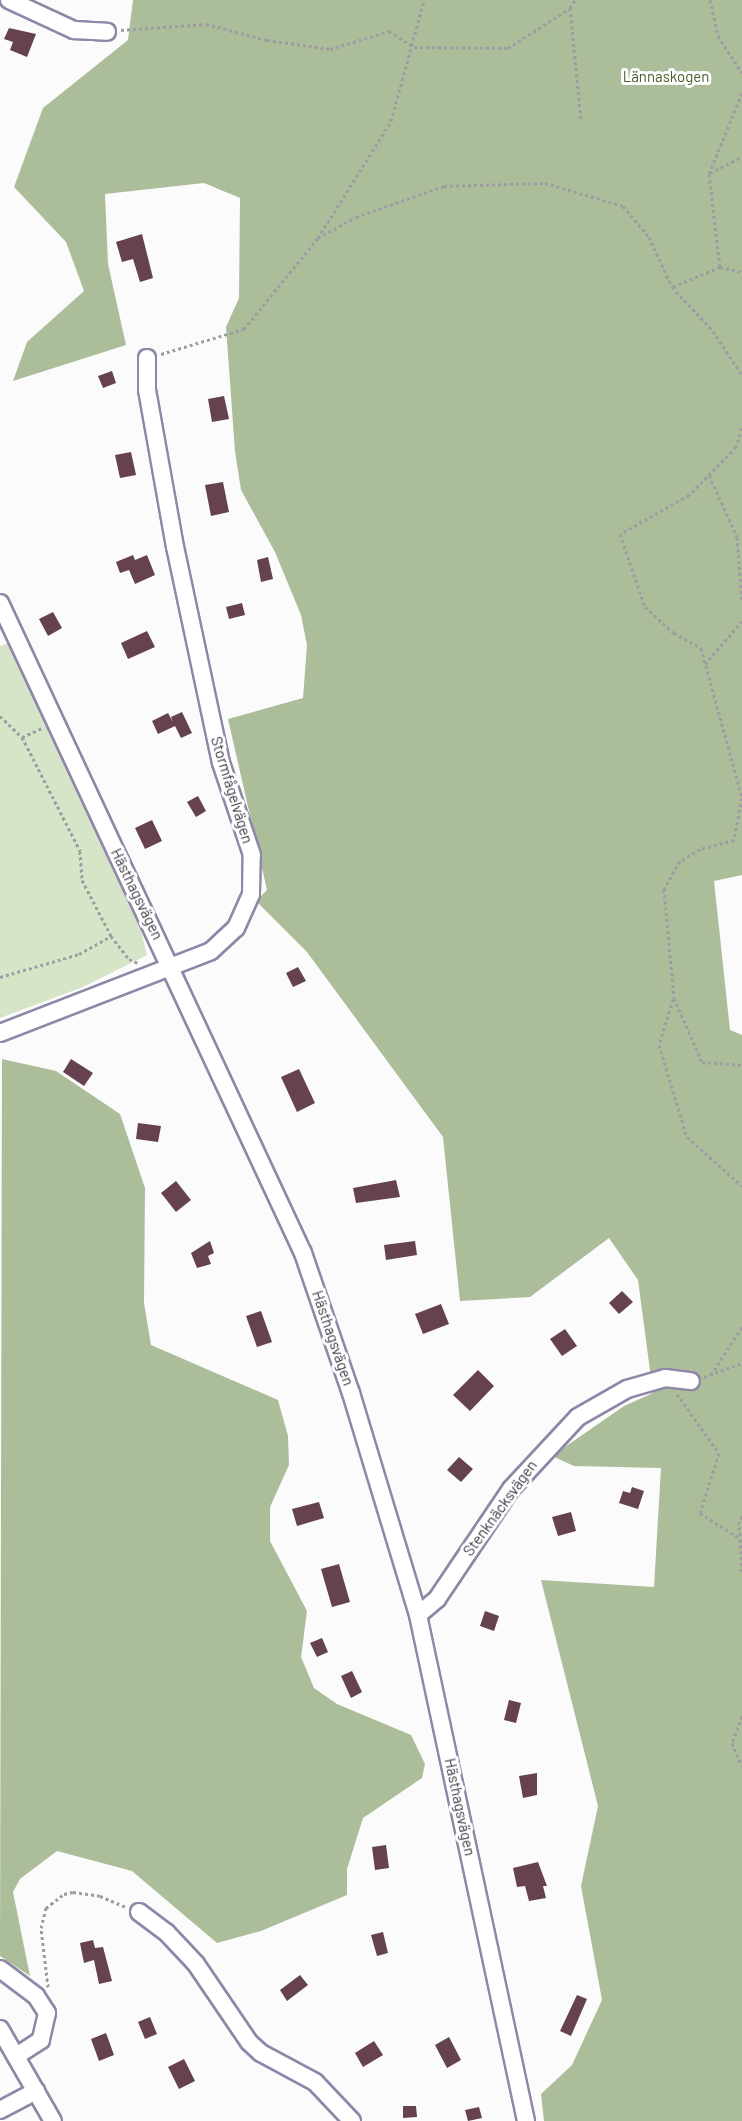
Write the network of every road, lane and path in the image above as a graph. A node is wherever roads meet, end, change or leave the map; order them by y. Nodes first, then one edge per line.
1 (9, 0) edge
2 (424, 0) edge
3 (575, 0) edge
4 (710, 0) edge
5 (570, 8) junction
6 (107, 32) joint
7 (414, 47) junction
8 (742, 73) edge
9 (742, 93) edge
10 (581, 120) dead end
11 (742, 157) edge
12 (709, 174) junction
13 (318, 238) junction
14 (720, 267) junction
15 (742, 272) edge
16 (672, 287) junction
17 (147, 358) joint
18 (742, 375) edge
19 (742, 430) edge
20 (709, 475) junction
21 (742, 602) edge
22 (0, 603) edge
23 (742, 621) edge
24 (705, 664) junction
25 (0, 716) edge
26 (55, 723) junction
27 (22, 737) junction
28 (742, 839) edge
29 (734, 840) junction
30 (111, 936) junction
31 (148, 968) dead end
32 (171, 969) junction
33 (0, 977) edge
34 (674, 998) junction
35 (0, 1033) edge
36 (742, 1065) edge
37 (742, 1186) edge
38 (742, 1327) edge
39 (742, 1363) edge
40 (711, 1375) junction
41 (665, 1378) junction
42 (691, 1381) joint
43 (742, 1516) edge
44 (739, 1538) junction
45 (742, 1572) edge
46 (418, 1615) junction
47 (742, 1716) edge
48 (742, 1766) edge
49 (139, 1912) joint
50 (0, 1969) edge
51 (46, 2010) junction
52 (0, 2029) edge
53 (16, 2056) junction
54 (36, 2091) junction
55 (0, 2110) edge
56 (53, 2121) edge
57 (352, 2121) edge
58 (526, 2121) edge

1 - 6 street
2 - 7 path
3 - 5 path
4 - 8 path
5 - 7 path
5 - 10 path
6 - 7 path
7 - 13 path
9 - 12 path
11 - 12 path
12 - 14 path
13 - 16 path
13 - 17 path
14 - 15 path
14 - 16 path
16 - 18 path
17 - 32 street, Stormfågelvägen
19 - 20 path
20 - 21 path
20 - 24 path
22 - 26 street, Hästhagsvägen
23 - 24 path
24 - 29 path
25 - 27 path
26 - 27 path
26 - 32 street, Hästhagsvägen
27 - 30 path
28 - 29 path
29 - 34 path
30 - 31 path
30 - 33 path
32 - 35 street, Stormfågelvägen
32 - 46 street, Hästhagsvägen
34 - 36 path
34 - 37 path
38 - 40 path
39 - 40 path
40 - 42 path
41 - 42 street, Stenknäcksvägen
41 - 44 path
41 - 46 street, Stenknäcksvägen
43 - 44 path
44 - 45 path
46 - 58 street, Hästhagsvägen
47 - 48 path
49 - 51 path
49 - 57 street
50 - 51 street
51 - 53 street
52 - 53 street
53 - 54 street
54 - 55 street
54 - 56 street

